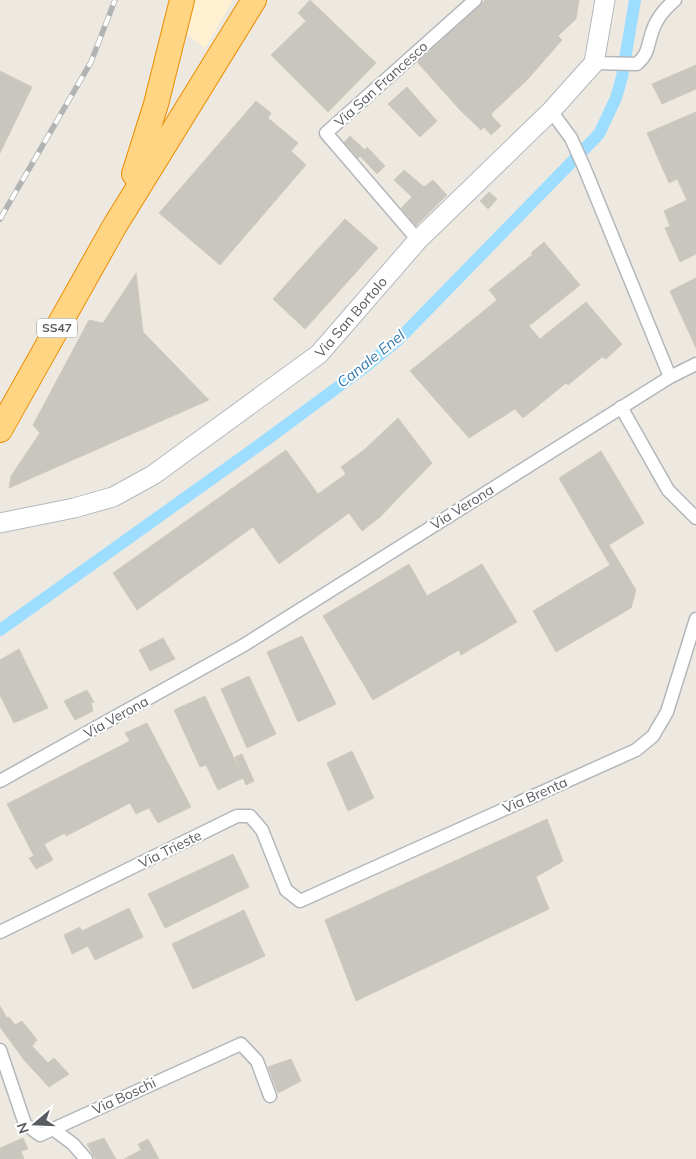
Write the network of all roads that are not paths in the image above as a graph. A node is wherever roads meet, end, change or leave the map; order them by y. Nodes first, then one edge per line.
1 (182, 0) edge
2 (241, 0) edge
3 (254, 0) edge
4 (476, 0) edge
5 (605, 0) edge
6 (675, 0) edge
7 (603, 63) junction
8 (551, 110) junction
9 (174, 127) junction
10 (114, 227) junction
11 (418, 240) junction
12 (696, 364) edge
13 (670, 377) junction
14 (621, 407) junction
15 (0, 430) edge
16 (696, 518) edge
17 (0, 523) edge
18 (696, 618) edge
19 (0, 781) edge
20 (300, 901) joint
21 (0, 932) edge
22 (0, 1050) edge
23 (270, 1096) dead end
24 (53, 1129) junction
25 (86, 1159) edge

1 - 10 highway
2 - 9 highway, SS47
3 - 9 highway, SS47
4 - 11 street, Via San Francesco
5 - 7 street
6 - 7 street
7 - 8 street, Via San Bortolo
8 - 11 street, Via San Bortolo
8 - 13 street
9 - 10 highway, SS47
10 - 15 highway, SS47
11 - 17 street, Via San Bortolo
12 - 13 street, Via Verona
13 - 14 street, Via Verona
14 - 16 street
14 - 19 street, Via Verona
18 - 20 street, Via Brenta
20 - 21 street, Via Trieste
22 - 24 street, Via Boschi
23 - 24 street, Via Boschi
24 - 25 street

